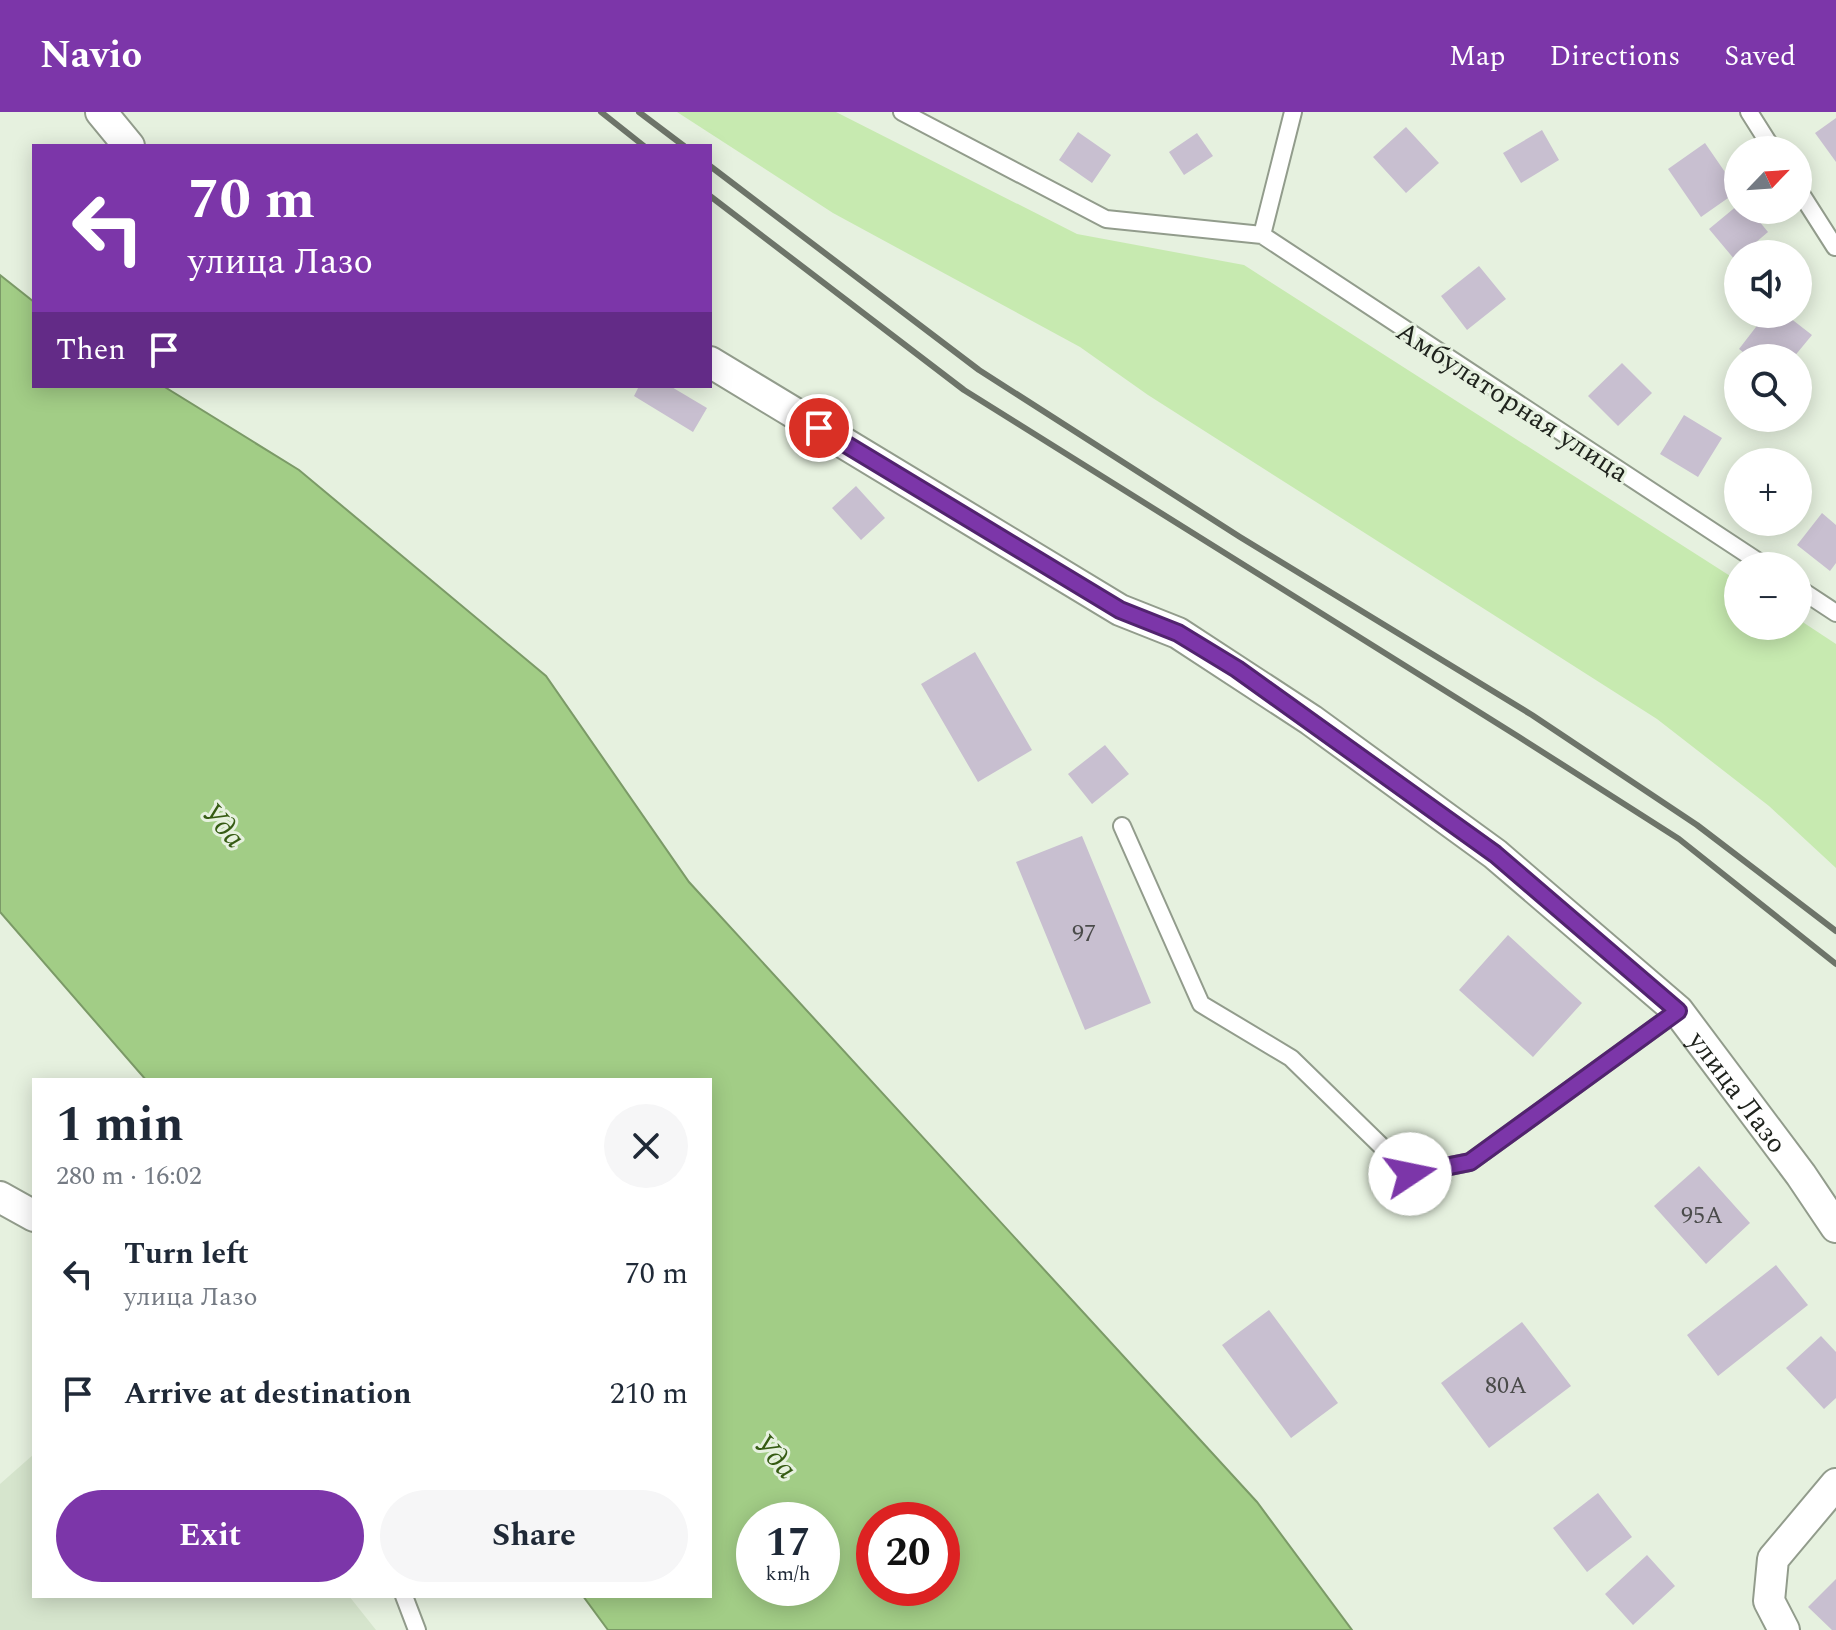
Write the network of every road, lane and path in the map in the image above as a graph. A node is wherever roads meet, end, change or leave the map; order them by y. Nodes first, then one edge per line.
1 (101, 112) edge
2 (902, 112) edge
3 (1293, 112) edge
4 (1749, 112) edge
5 (1764, 136) edge
6 (127, 144) edge
7 (1812, 211) edge
8 (1262, 235) junction
9 (1835, 247) edge
10 (712, 363) edge
11 (1744, 552) edge
12 (1812, 597) edge
13 (1836, 613) edge
14 (1122, 826) dead end
15 (1678, 1011) junction
16 (0, 1197) edge
17 (32, 1215) edge
18 (1836, 1227) edge
19 (1836, 1484) edge
20 (405, 1598) edge
21 (417, 1630) edge
22 (1784, 1630) edge

1 - 6 street
2 - 8 lane, Амбулаторная улица
3 - 8 lane
4 - 5 lane
7 - 9 lane
8 - 11 lane, Амбулаторная улица
10 - 15 street, улица Лазо
12 - 13 lane
14 - 15 lane
15 - 18 street, улица Лазо
16 - 17 street
19 - 22 street
20 - 21 lane

